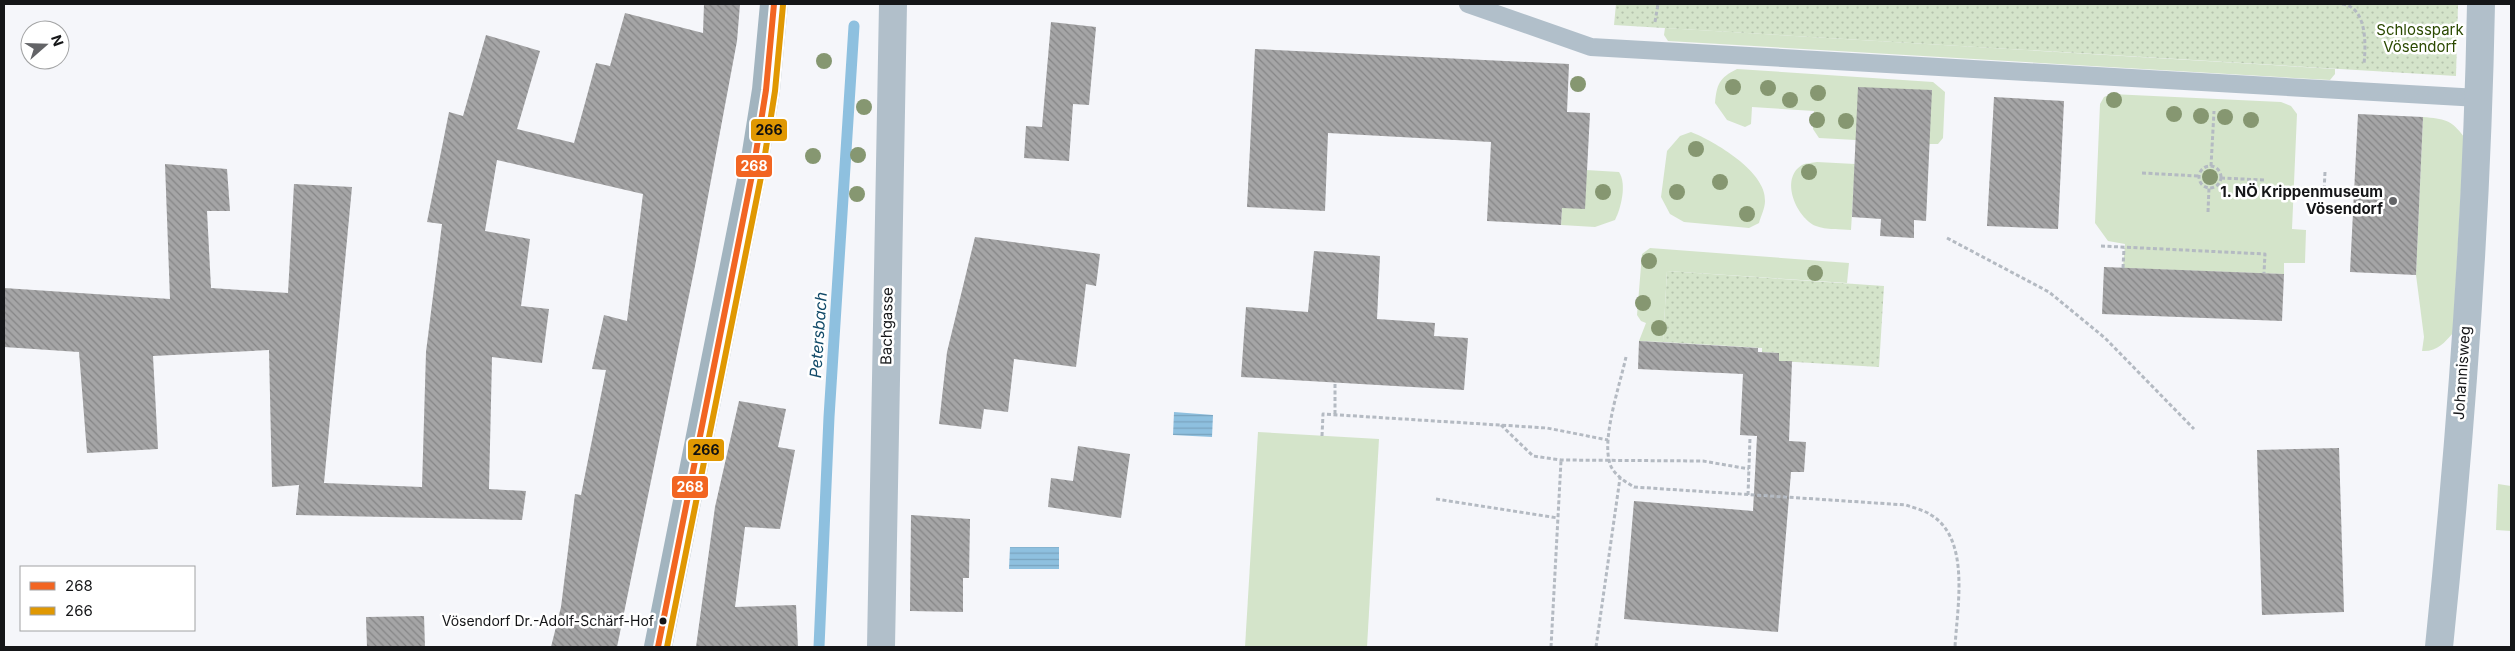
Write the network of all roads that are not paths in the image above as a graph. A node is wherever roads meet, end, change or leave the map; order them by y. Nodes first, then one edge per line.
1 (774, 4) edge
2 (892, 4) edge
3 (1468, 4) edge
4 (2481, 4) edge
5 (2479, 98) junction
6 (658, 647) edge
7 (881, 647) edge
8 (2439, 647) edge

1 - 6 street
2 - 7 street, Bachgasse
3 - 5 lane
4 - 5 street, Johannisweg
5 - 8 street, Johannisweg

